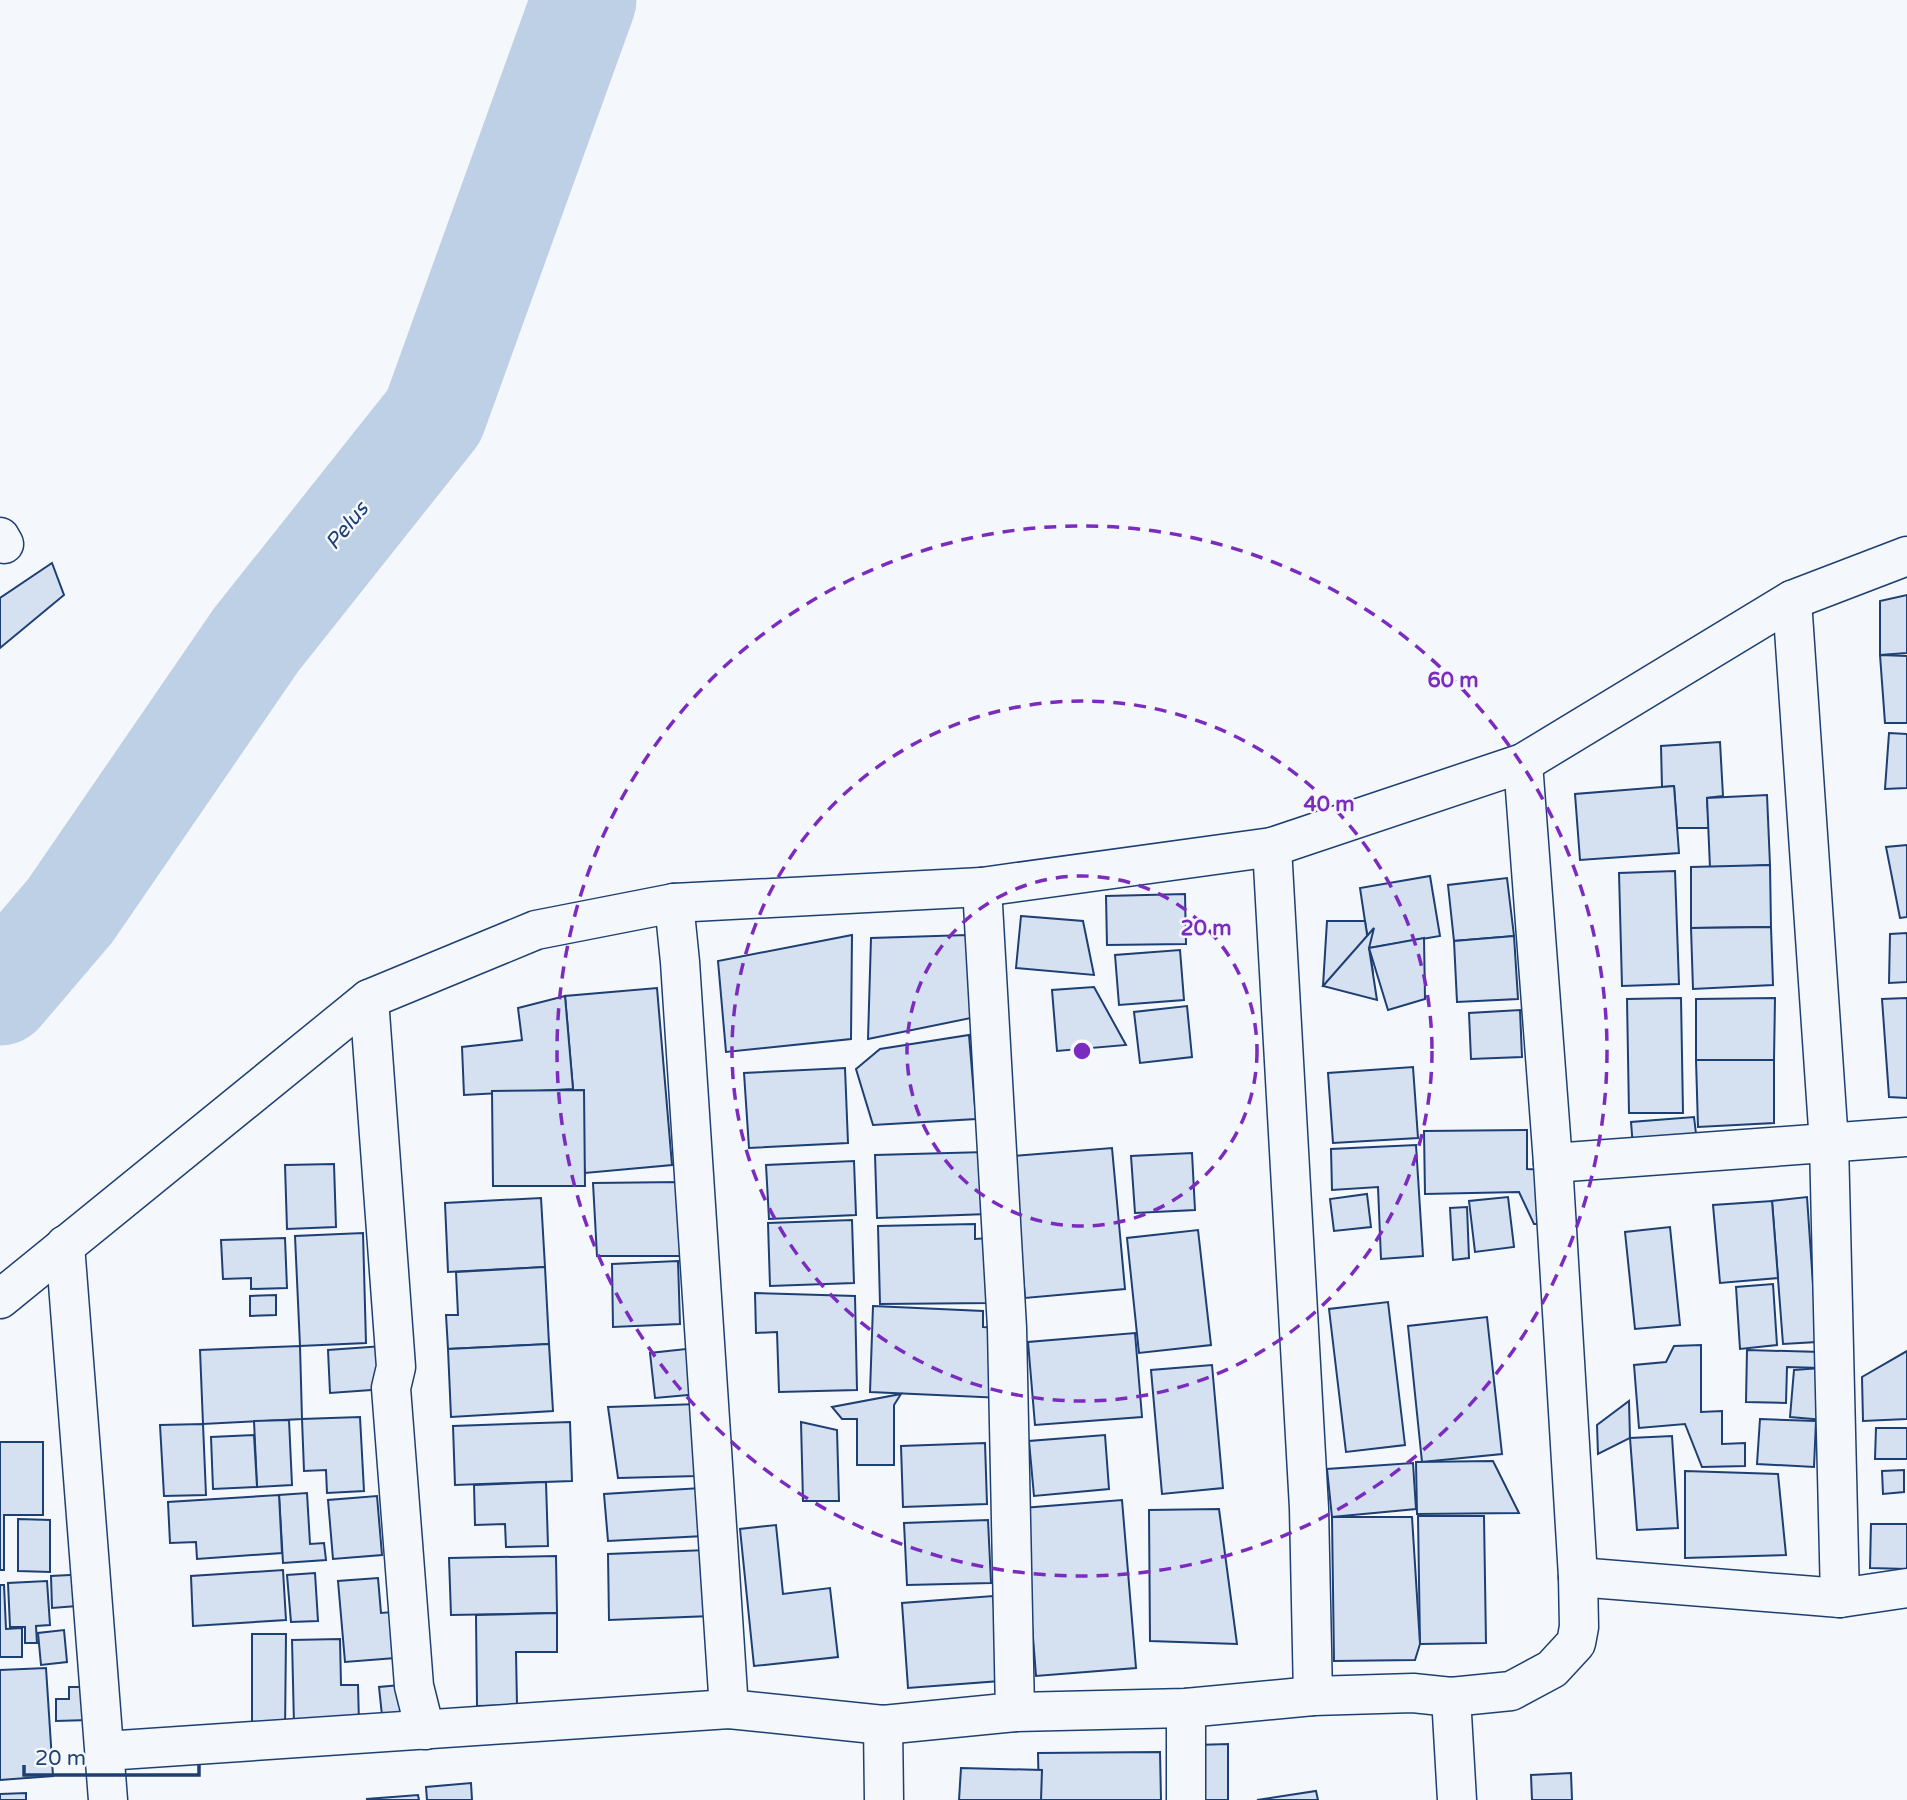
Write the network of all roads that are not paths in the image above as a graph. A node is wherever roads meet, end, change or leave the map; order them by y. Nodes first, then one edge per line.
1 (1907, 556) edge
2 (1792, 600) junction
3 (1523, 763) junction
4 (1272, 847) junction
5 (982, 887) junction
6 (674, 904) junction
7 (369, 999) junction
8 (1907, 1137) edge
9 (1829, 1143) junction
10 (1553, 1163) junction
11 (65, 1245) junction
12 (0, 1299) edge
13 (1578, 1577) junction
14 (1907, 1588) edge
15 (1840, 1598) junction
16 (1313, 1696) junction
17 (1451, 1697) junction
18 (1186, 1708) junction
19 (729, 1709) junction
20 (1014, 1712) junction
21 (883, 1724) junction
22 (425, 1730) junction
23 (105, 1751) junction
24 (108, 1800) edge
25 (884, 1800) edge
26 (1186, 1800) edge
27 (1457, 1800) edge

1 - 2 street
2 - 3 street
2 - 9 street
3 - 4 street
3 - 10 street
4 - 5 street
4 - 16 street
5 - 6 street
5 - 20 street
6 - 7 street
6 - 19 street
7 - 11 street
7 - 22 street
8 - 9 street
9 - 10 street
9 - 15 street
10 - 13 street
11 - 12 street
11 - 23 street
13 - 15 street
13 - 17 street
14 - 15 street
16 - 17 street
16 - 18 street
17 - 27 street
18 - 20 street
18 - 26 street
19 - 21 street
19 - 22 street
20 - 21 street
21 - 25 street
22 - 23 street
23 - 24 street

